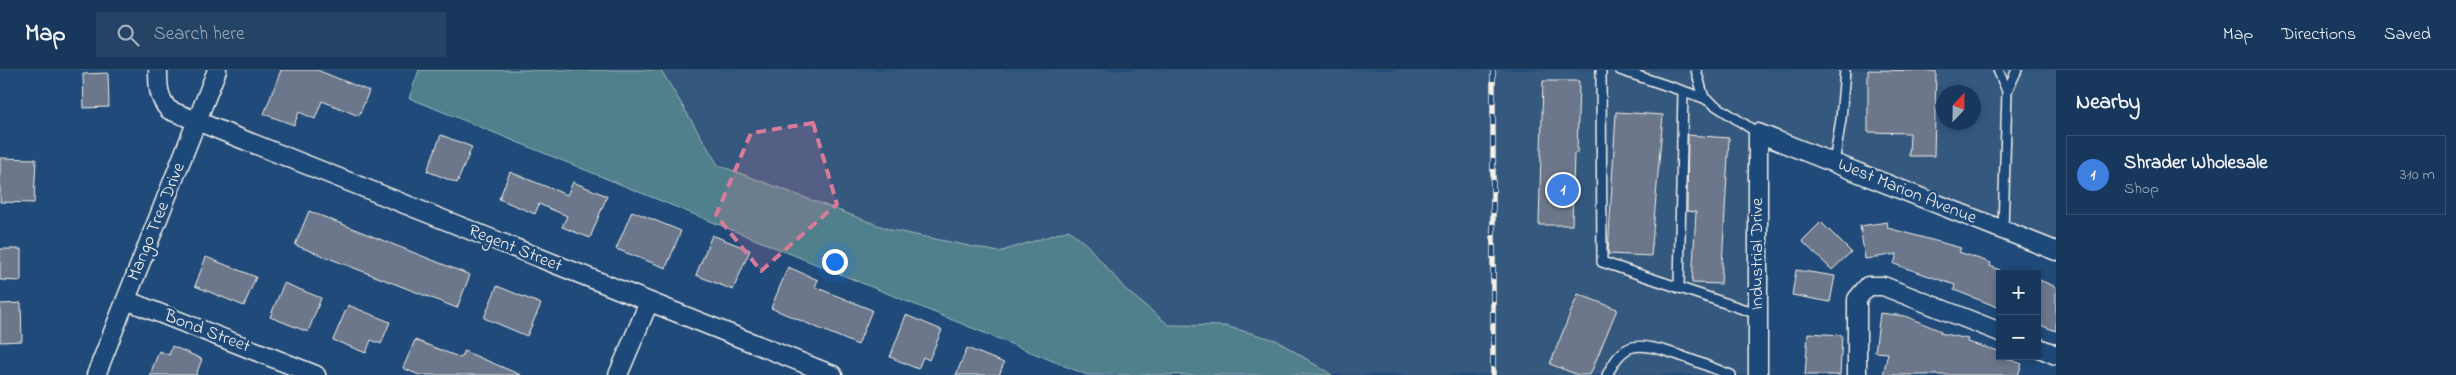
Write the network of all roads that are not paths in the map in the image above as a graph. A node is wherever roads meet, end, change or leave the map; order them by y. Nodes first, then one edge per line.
1 (158, 70) edge
2 (217, 70) edge
3 (1601, 70) edge
4 (1620, 70) edge
5 (1696, 70) edge
6 (1845, 70) edge
7 (1998, 70) edge
8 (2017, 70) edge
9 (1683, 91) junction
10 (2007, 91) junction
11 (1704, 98) junction
12 (196, 122) junction
13 (1758, 133) junction
14 (1834, 163) junction
15 (2004, 230) junction
16 (2056, 251) edge
17 (1679, 288) junction
18 (126, 300) junction
19 (649, 302) junction
20 (1758, 314) junction
21 (1996, 330) edge
22 (2041, 348) edge
23 (2056, 354) edge
24 (96, 375) edge
25 (316, 375) edge
26 (618, 375) edge
27 (833, 375) edge
28 (1607, 375) edge
29 (1731, 375) edge
30 (1758, 375) edge
31 (1857, 375) edge

1 - 12 street, Regent Street
2 - 12 street, Mango Tree Drive
3 - 17 lane
4 - 9 lane
5 - 11 lane
6 - 14 lane
7 - 10 lane
8 - 10 lane
9 - 11 lane
9 - 17 lane
10 - 15 lane
11 - 13 lane
12 - 18 street, Mango Tree Drive
12 - 19 street, Regent Street
13 - 14 street, West Marion Avenue
13 - 20 street, Industrial Drive
14 - 15 street, West Marion Avenue
15 - 16 street, West Marion Avenue
17 - 20 lane
18 - 24 street, Mango Tree Drive
18 - 25 street, Bond Street
19 - 26 street
19 - 27 street, Regent Street
20 - 30 street, Industrial Drive
21 - 31 street
22 - 23 street
28 - 29 lane

